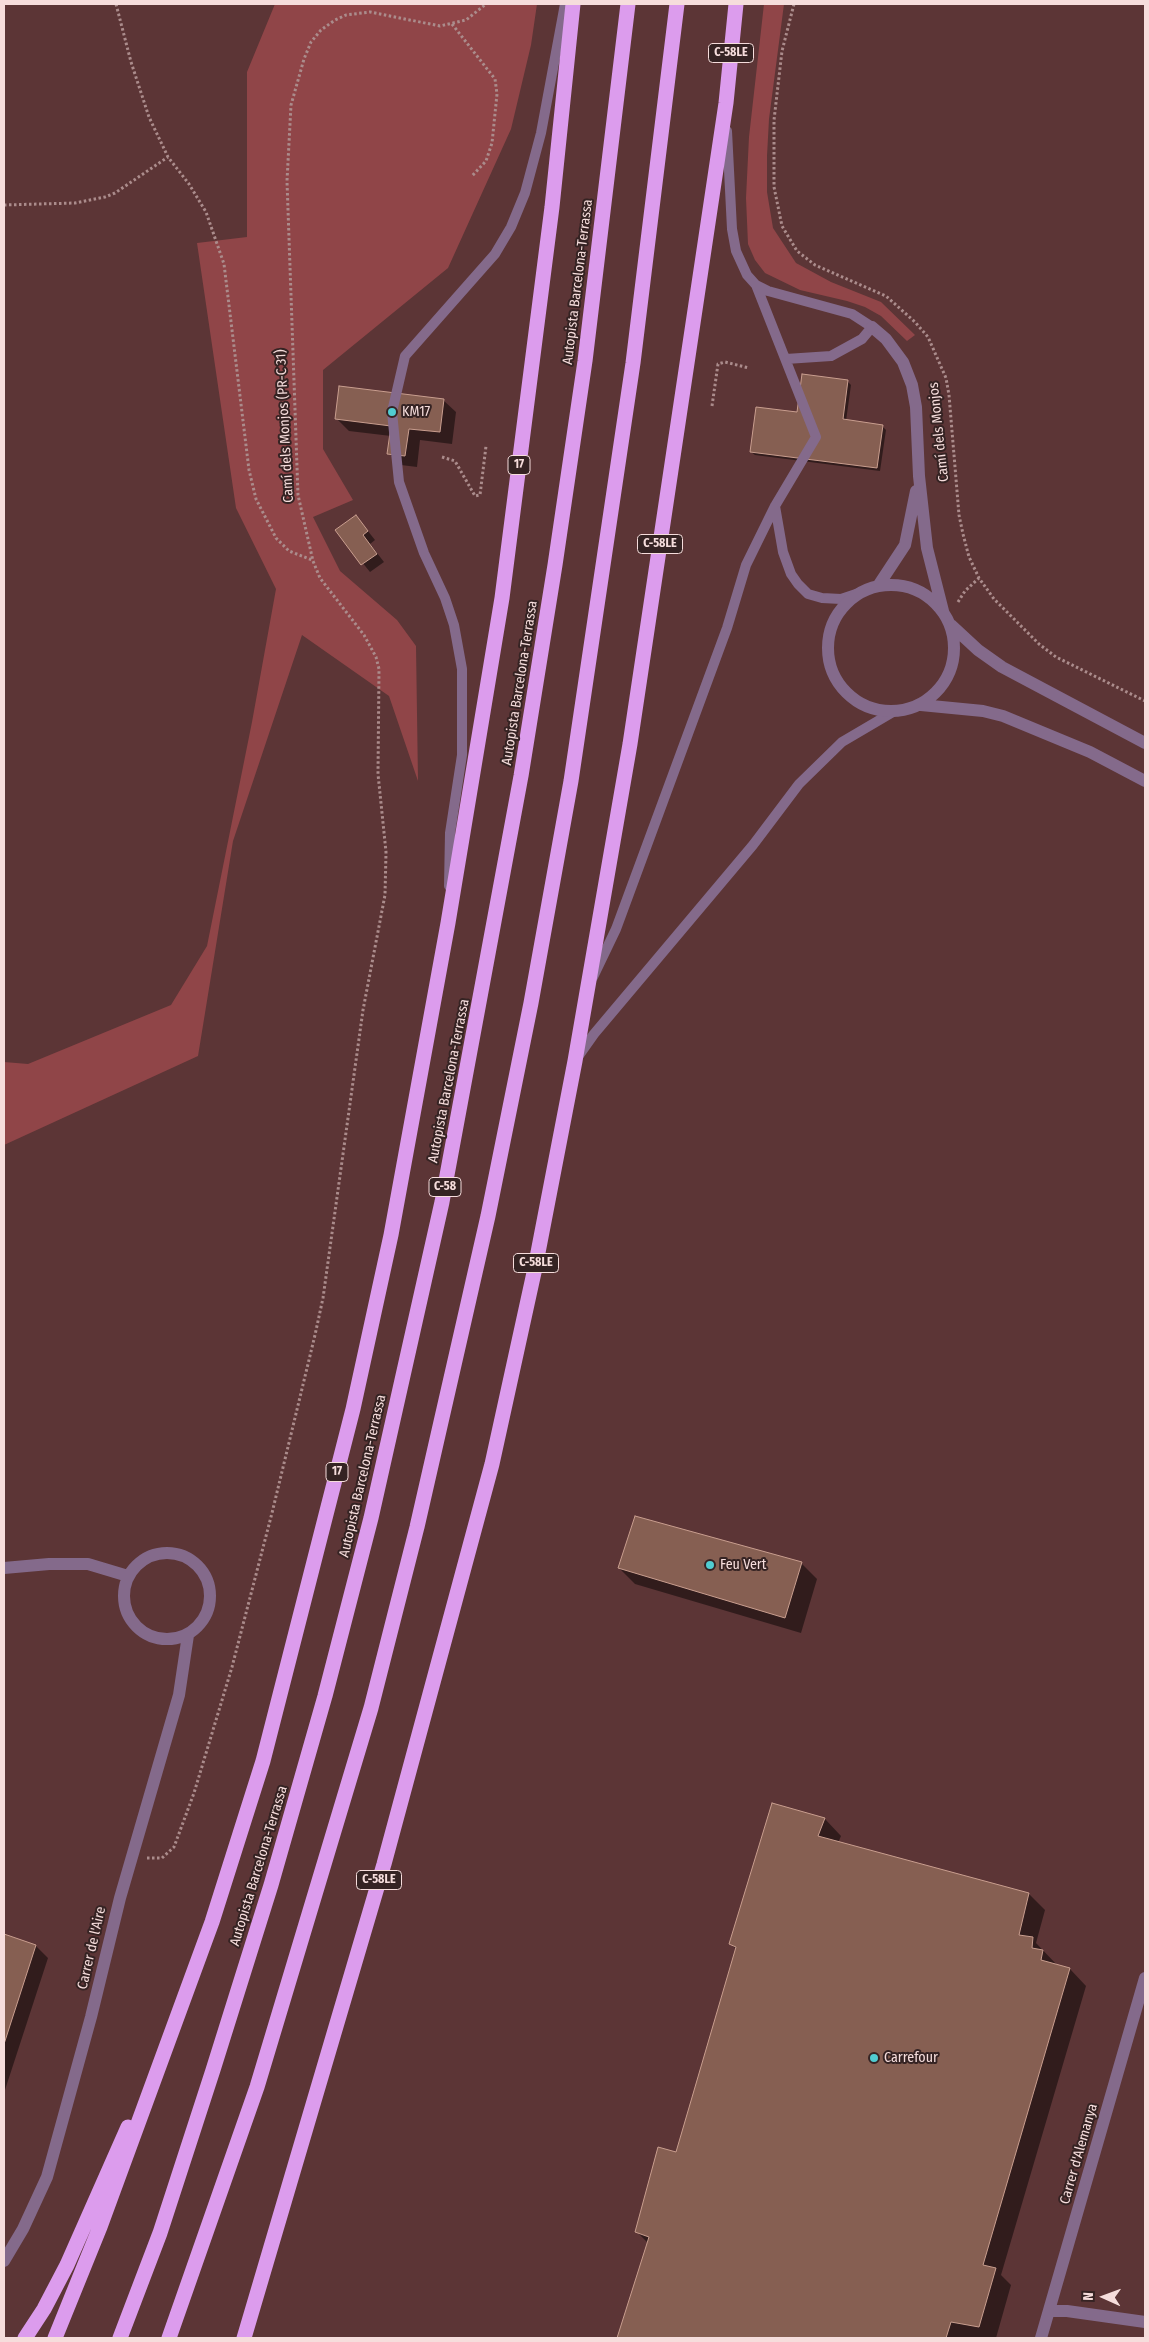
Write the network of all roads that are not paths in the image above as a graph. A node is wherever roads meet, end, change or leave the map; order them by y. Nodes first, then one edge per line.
1 (565, 4) edge
2 (572, 4) edge
3 (628, 4) edge
4 (677, 4) edge
5 (736, 4) edge
6 (726, 103) junction
7 (756, 285) junction
8 (872, 327) junction
9 (786, 359) junction
10 (919, 476) junction
11 (774, 506) junction
12 (878, 586) junction
13 (859, 593) junction
14 (947, 618) junction
15 (920, 705) junction
16 (892, 712) junction
17 (1145, 743) edge
18 (1145, 781) edge
19 (448, 923) junction
20 (589, 984) junction
21 (576, 1061) junction
22 (4, 1568) edge
23 (128, 1576) junction
24 (188, 1635) junction
25 (1145, 1978) edge
26 (181, 2010) junction
27 (4, 2261) edge
28 (257, 2294) junction
29 (1049, 2311) junction
30 (1145, 2322) edge
31 (25, 2338) edge
32 (55, 2338) edge
33 (120, 2338) edge
34 (169, 2338) edge
35 (244, 2338) edge
36 (249, 2338) edge
37 (1041, 2338) edge

1 - 19 lane
2 - 19 highway, 17
3 - 33 highway, Autopista Barcelona-Terrassa / C-58
4 - 34 highway
5 - 6 highway, C-58LE
6 - 7 lane
6 - 20 highway, C-58LE
7 - 8 lane
7 - 9 lane
8 - 9 lane
8 - 10 street
9 - 11 lane
10 - 12 street
10 - 14 street
11 - 13 lane
11 - 20 lane
12 - 13 street
12 - 14 street
13 - 16 street
14 - 15 street
14 - 17 street
15 - 16 street
15 - 18 street
16 - 21 lane
19 - 26 highway, 17
20 - 21 highway, C-58LE
21 - 28 highway, C-58LE
22 - 23 street
23 - 24 street
23 - 24 street
24 - 27 street, Carrer de l'Aire
25 - 29 street, Carrer d'Alemanya
26 - 31 highway
26 - 32 highway
28 - 35 highway, C-58LE
28 - 36 highway
29 - 30 street
29 - 37 street, Carrer d'Alemanya

